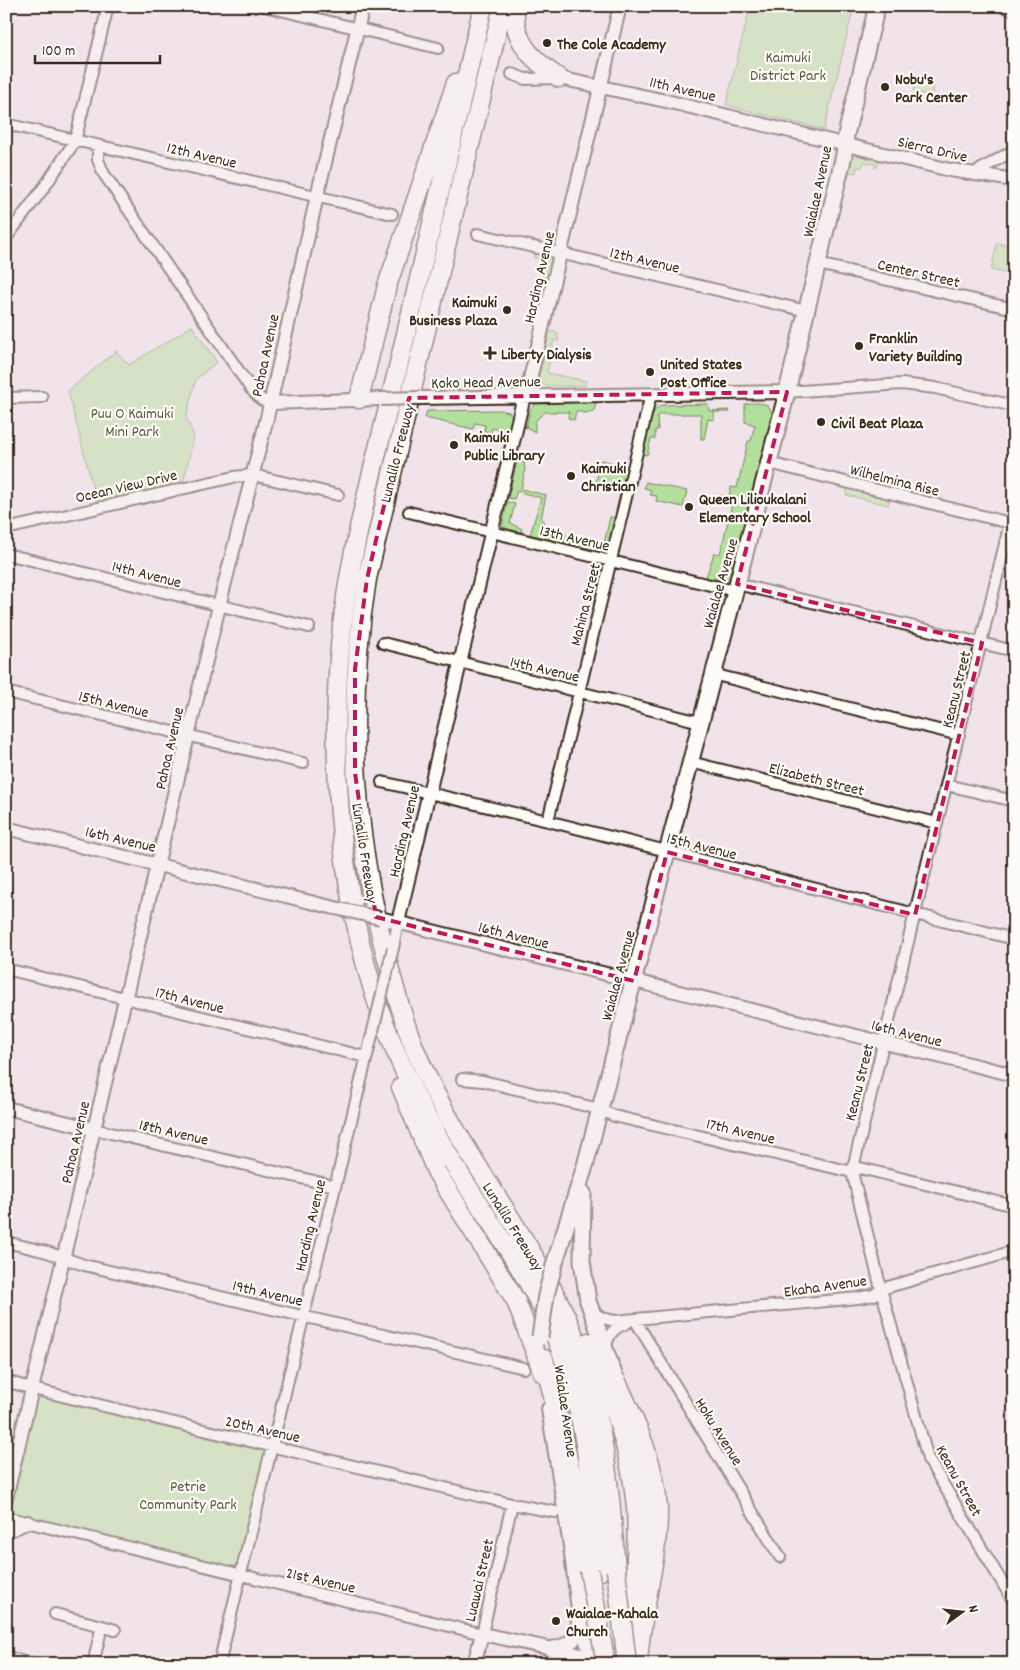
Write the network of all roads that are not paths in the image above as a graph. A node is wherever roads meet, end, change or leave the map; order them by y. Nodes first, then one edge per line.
1 (108, 6) edge
2 (264, 6) edge
3 (363, 6) edge
4 (503, 6) edge
5 (515, 6) edge
6 (620, 6) edge
7 (877, 6) edge
8 (1004, 6) edge
9 (482, 7) edge
10 (1014, 9) edge
11 (358, 28) junction
12 (438, 48) dead end
13 (512, 74) dead end
14 (559, 78) junction
15 (601, 86) junction
16 (6, 124) edge
17 (75, 140) junction
18 (845, 143) junction
19 (98, 146) junction
20 (1014, 150) edge
21 (973, 174) junction
22 (1014, 180) edge
23 (317, 196) junction
24 (392, 214) dead end
25 (478, 234) dead end
26 (6, 238) edge
27 (560, 255) junction
28 (818, 264) junction
29 (1014, 309) edge
30 (806, 311) junction
31 (787, 392) junction
32 (650, 394) junction
33 (524, 396) junction
34 (42, 397) dead end
35 (6, 398) edge
36 (359, 399) junction
37 (270, 403) junction
38 (1014, 406) edge
39 (769, 463) junction
40 (253, 475) junction
41 (338, 495) dead end
42 (409, 512) dead end
43 (1012, 524) edge
44 (6, 529) edge
45 (491, 532) junction
46 (6, 554) edge
47 (610, 560) junction
48 (736, 588) junction
49 (219, 606) junction
50 (309, 628) dead end
51 (383, 643) dead end
52 (982, 643) junction
53 (1014, 651) edge
54 (460, 663) junction
55 (712, 674) junction
56 (578, 691) junction
57 (6, 692) edge
58 (700, 722) junction
59 (959, 735) junction
60 (188, 736) junction
61 (690, 762) junction
62 (303, 763) dead end
63 (382, 782) dead end
64 (947, 785) junction
65 (429, 794) junction
66 (1014, 801) edge
67 (548, 821) junction
68 (937, 823) junction
69 (6, 828) edge
70 (667, 852) junction
71 (158, 864) junction
72 (915, 915) junction
73 (398, 922) junction
74 (358, 935) junction
75 (1014, 939) edge
76 (6, 969) edge
77 (634, 981) junction
78 (124, 998) junction
79 (883, 1043) junction
80 (366, 1057) junction
81 (1014, 1076) edge
82 (462, 1079) dead end
83 (6, 1108) edge
84 (599, 1109) junction
85 (94, 1129) junction
86 (585, 1166) junction
87 (852, 1172) junction
88 (335, 1186) junction
89 (496, 1196) junction
90 (1014, 1206) edge
91 (6, 1242) edge
92 (1014, 1252) edge
93 (63, 1257) junction
94 (881, 1289) junction
95 (591, 1311) junction
96 (304, 1316) junction
97 (635, 1320) junction
98 (540, 1342) junction
99 (604, 1348) junction
100 (524, 1368) dead end
101 (543, 1373) junction
102 (616, 1380) junction
103 (6, 1381) edge
104 (33, 1389) junction
105 (272, 1446) junction
106 (6, 1498) edge
107 (512, 1504) junction
108 (555, 1512) dead end
109 (6, 1517) edge
110 (28, 1522) junction
111 (6, 1532) edge
112 (780, 1557) dead end
113 (594, 1571) junction
114 (240, 1576) junction
115 (1012, 1599) dead end
116 (634, 1607) junction
117 (579, 1610) junction
118 (54, 1614) dead end
119 (102, 1626) junction
120 (115, 1630) dead end
121 (482, 1634) junction
122 (551, 1649) junction
123 (6, 1657) edge
124 (632, 1661) edge
125 (600, 1662) edge
126 (36, 1664) edge
127 (93, 1664) edge
128 (219, 1664) edge
129 (474, 1664) edge

1 - 17 street
2 - 11 street
3 - 11 street, Pahoa Avenue
4 - 89 highway, Lunalilo Freeway
5 - 14 highway
6 - 15 street, Harding Avenue
7 - 18 main road, Waialae Avenue
8 - 10 street
9 - 36 highway
9 - 74 highway, Lunalilo Freeway
11 - 12 street
11 - 23 street, Pahoa Avenue
13 - 14 street, 11th Avenue
14 - 15 street, 11th Avenue
15 - 18 street, 11th Avenue
15 - 27 street, Harding Avenue
16 - 17 street, 12th Avenue
17 - 19 street, 12th Avenue
17 - 26 street
18 - 21 street, Sierra Drive
18 - 28 main road, Waialae Avenue
19 - 23 street, 12th Avenue
19 - 37 street
20 - 21 street
21 - 22 street, Sierra Drive
23 - 24 street, 12th Avenue
23 - 37 street, Pahoa Avenue
25 - 27 street, 12th Avenue
27 - 30 street, 12th Avenue
27 - 33 street, Harding Avenue
28 - 29 street, Center Street
28 - 30 main road, Waialae Avenue
30 - 31 main road, Waialae Avenue
31 - 32 street, Koko Head Avenue
31 - 38 street, Koko Head Avenue
31 - 39 main road, Waialae Avenue
32 - 33 street, Koko Head Avenue
32 - 47 street, Mahina Street
33 - 36 street, Koko Head Avenue, bridge
33 - 45 street, Harding Avenue
34 - 35 street
36 - 37 street, Koko Head Avenue
37 - 40 street, Pahoa Avenue
39 - 43 street, Wilhelmina Rise
39 - 48 main road, Waialae Avenue
40 - 41 street
40 - 44 street, Ocean View Drive
40 - 49 street, Pahoa Avenue
42 - 45 street, 13th Avenue
43 - 52 street, Keanu Street
45 - 47 street, 13th Avenue
45 - 54 street, Harding Avenue
46 - 49 street, 14th Avenue
47 - 48 street, 13th Avenue
47 - 56 street, Mahina Street
48 - 52 street, 13th Avenue
48 - 55 main road, Waialae Avenue
49 - 50 street, 14th Avenue
49 - 60 street, Pahoa Avenue
51 - 54 street, 14th Avenue
52 - 53 street, 13th Avenue
52 - 59 street, Keanu Street
54 - 56 street, 14th Avenue
54 - 65 street, Harding Avenue
55 - 58 main road, Waialae Avenue
55 - 59 street
56 - 58 street, 14th Avenue
56 - 67 street, Mahina Street
57 - 60 street, 15th Avenue
58 - 61 main road, Waialae Avenue
59 - 64 street, Keanu Street
60 - 62 street, 15th Avenue
60 - 71 street, Pahoa Avenue
61 - 68 street, Elizabeth Street
61 - 70 main road, Waialae Avenue
63 - 65 street, 15th Avenue
64 - 66 street
64 - 68 street, Keanu Street
65 - 67 street, 15th Avenue
65 - 73 street, Harding Avenue
67 - 70 street, 15th Avenue
68 - 72 street, Keanu Street
69 - 71 street, 16th Avenue
70 - 72 street, 15th Avenue
70 - 77 main road, Waialae Avenue
71 - 73 street, 16th Avenue, bridge
71 - 78 street, Pahoa Avenue
72 - 75 street, 15th Avenue
72 - 79 street, Keanu Street
73 - 77 street, 16th Avenue
73 - 80 street, Harding Avenue, bridge
74 - 101 highway
74 - 113 highway, Lunalilo Freeway
76 - 78 street, 17th Avenue
77 - 79 street, 16th Avenue
77 - 84 main road, Waialae Avenue
78 - 80 street, 17th Avenue
78 - 85 street, Pahoa Avenue
79 - 81 street, 16th Avenue
79 - 87 street, Keanu Street
80 - 88 street, Harding Avenue
82 - 84 street, 17th Avenue
83 - 85 street, 18th Avenue
84 - 86 main road, Waialae Avenue
84 - 87 street, 17th Avenue
85 - 88 street, 18th Avenue
85 - 93 street, Pahoa Avenue
86 - 95 main road, Waialae Avenue
86 - 98 main road, Waialae Avenue, bridge
87 - 90 street, 17th Avenue
87 - 94 street, Keanu Street
88 - 96 street, Harding Avenue
89 - 116 highway
89 - 124 highway, Lunalilo Freeway, bridge
91 - 93 street, 19th Avenue
92 - 94 street, Ekaha Avenue
93 - 96 street, 19th Avenue
93 - 104 street, Pahoa Avenue
94 - 97 street, Ekaha Avenue
94 - 115 street, Keanu Street
95 - 97 street, Ekaha Avenue
95 - 99 main road, Waialae Avenue
96 - 100 street, 19th Avenue
96 - 105 street, Harding Avenue
97 - 99 street, Ekaha Avenue
97 - 112 street, Hoku Avenue
98 - 101 main road, Waialae Avenue
98 - 113 highway
99 - 102 main road, Waialae Avenue
101 - 117 main road, Waialae Avenue
102 - 116 main road, Waialae Avenue
102 - 124 highway
103 - 104 street, 20th Avenue
104 - 105 street, 20th Avenue
104 - 106 street, Pahoa Avenue
105 - 107 street, 20th Avenue
105 - 114 street, Harding Avenue
107 - 108 street, 20th Avenue
107 - 121 street, Luawai Street
109 - 110 street, 21st Avenue
110 - 111 street
110 - 114 street, 21st Avenue
113 - 125 highway, Lunalilo Freeway
114 - 121 street, 21st Avenue
114 - 128 street, Harding Avenue
116 - 124 main road, Waialae Avenue
117 - 122 main road
117 - 125 main road, Waialae Avenue
118 - 119 street
119 - 120 street
119 - 127 street
121 - 122 street, 21st Avenue
121 - 129 street, Luawai Street
122 - 125 street, 21st Avenue
123 - 126 street
124 - 125 street, 21st Avenue

